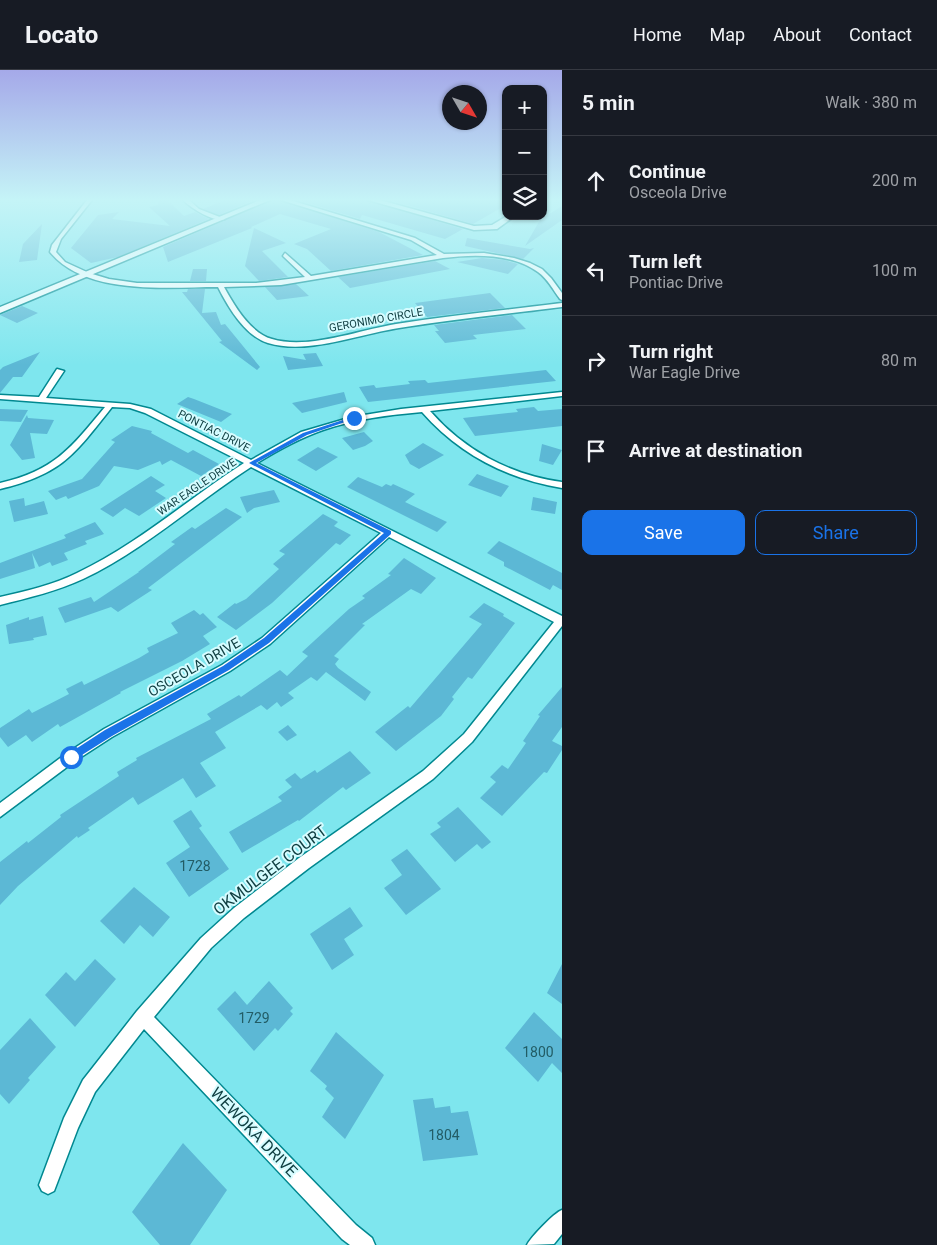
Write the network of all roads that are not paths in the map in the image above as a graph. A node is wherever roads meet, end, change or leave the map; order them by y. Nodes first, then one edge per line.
1 (55, 255) edge
2 (134, 255) edge
3 (285, 255) dead end
4 (463, 255) edge
5 (482, 255) edge
6 (443, 256) joint
7 (87, 274) junction
8 (310, 279) junction
9 (220, 285) junction
10 (562, 298) edge
11 (562, 305) edge
12 (0, 310) edge
13 (60, 372) dead end
14 (562, 394) edge
15 (0, 397) edge
16 (41, 400) junction
17 (110, 405) junction
18 (424, 409) junction
19 (252, 463) junction
20 (562, 485) edge
21 (0, 486) edge
22 (389, 532) junction
23 (0, 601) edge
24 (561, 620) edge
25 (0, 811) edge
26 (144, 1017) junction
27 (48, 1185) dead end
28 (562, 1219) edge
29 (365, 1245) edge
30 (537, 1245) edge

1 - 7 street
2 - 7 street
3 - 8 street
4 - 6 street
5 - 10 street
6 - 8 street
7 - 9 street
7 - 12 street
8 - 9 street
9 - 11 street, GERONIMO CIRCLE
13 - 16 street
14 - 18 street, WAR EAGLE DRIVE
15 - 16 street, PONTIAC DRIVE
16 - 17 street, PONTIAC DRIVE
17 - 19 street, PONTIAC DRIVE
17 - 21 street
18 - 19 street, WAR EAGLE DRIVE
18 - 20 street
19 - 22 street, PONTIAC DRIVE
19 - 23 street, WAR EAGLE DRIVE
22 - 24 street, PONTIAC DRIVE
22 - 25 street, OSCEOLA DRIVE
24 - 26 street, OKMULGEE COURT
26 - 27 street, OKMULGEE COURT
26 - 29 street, WEWOKA DRIVE
28 - 30 street

